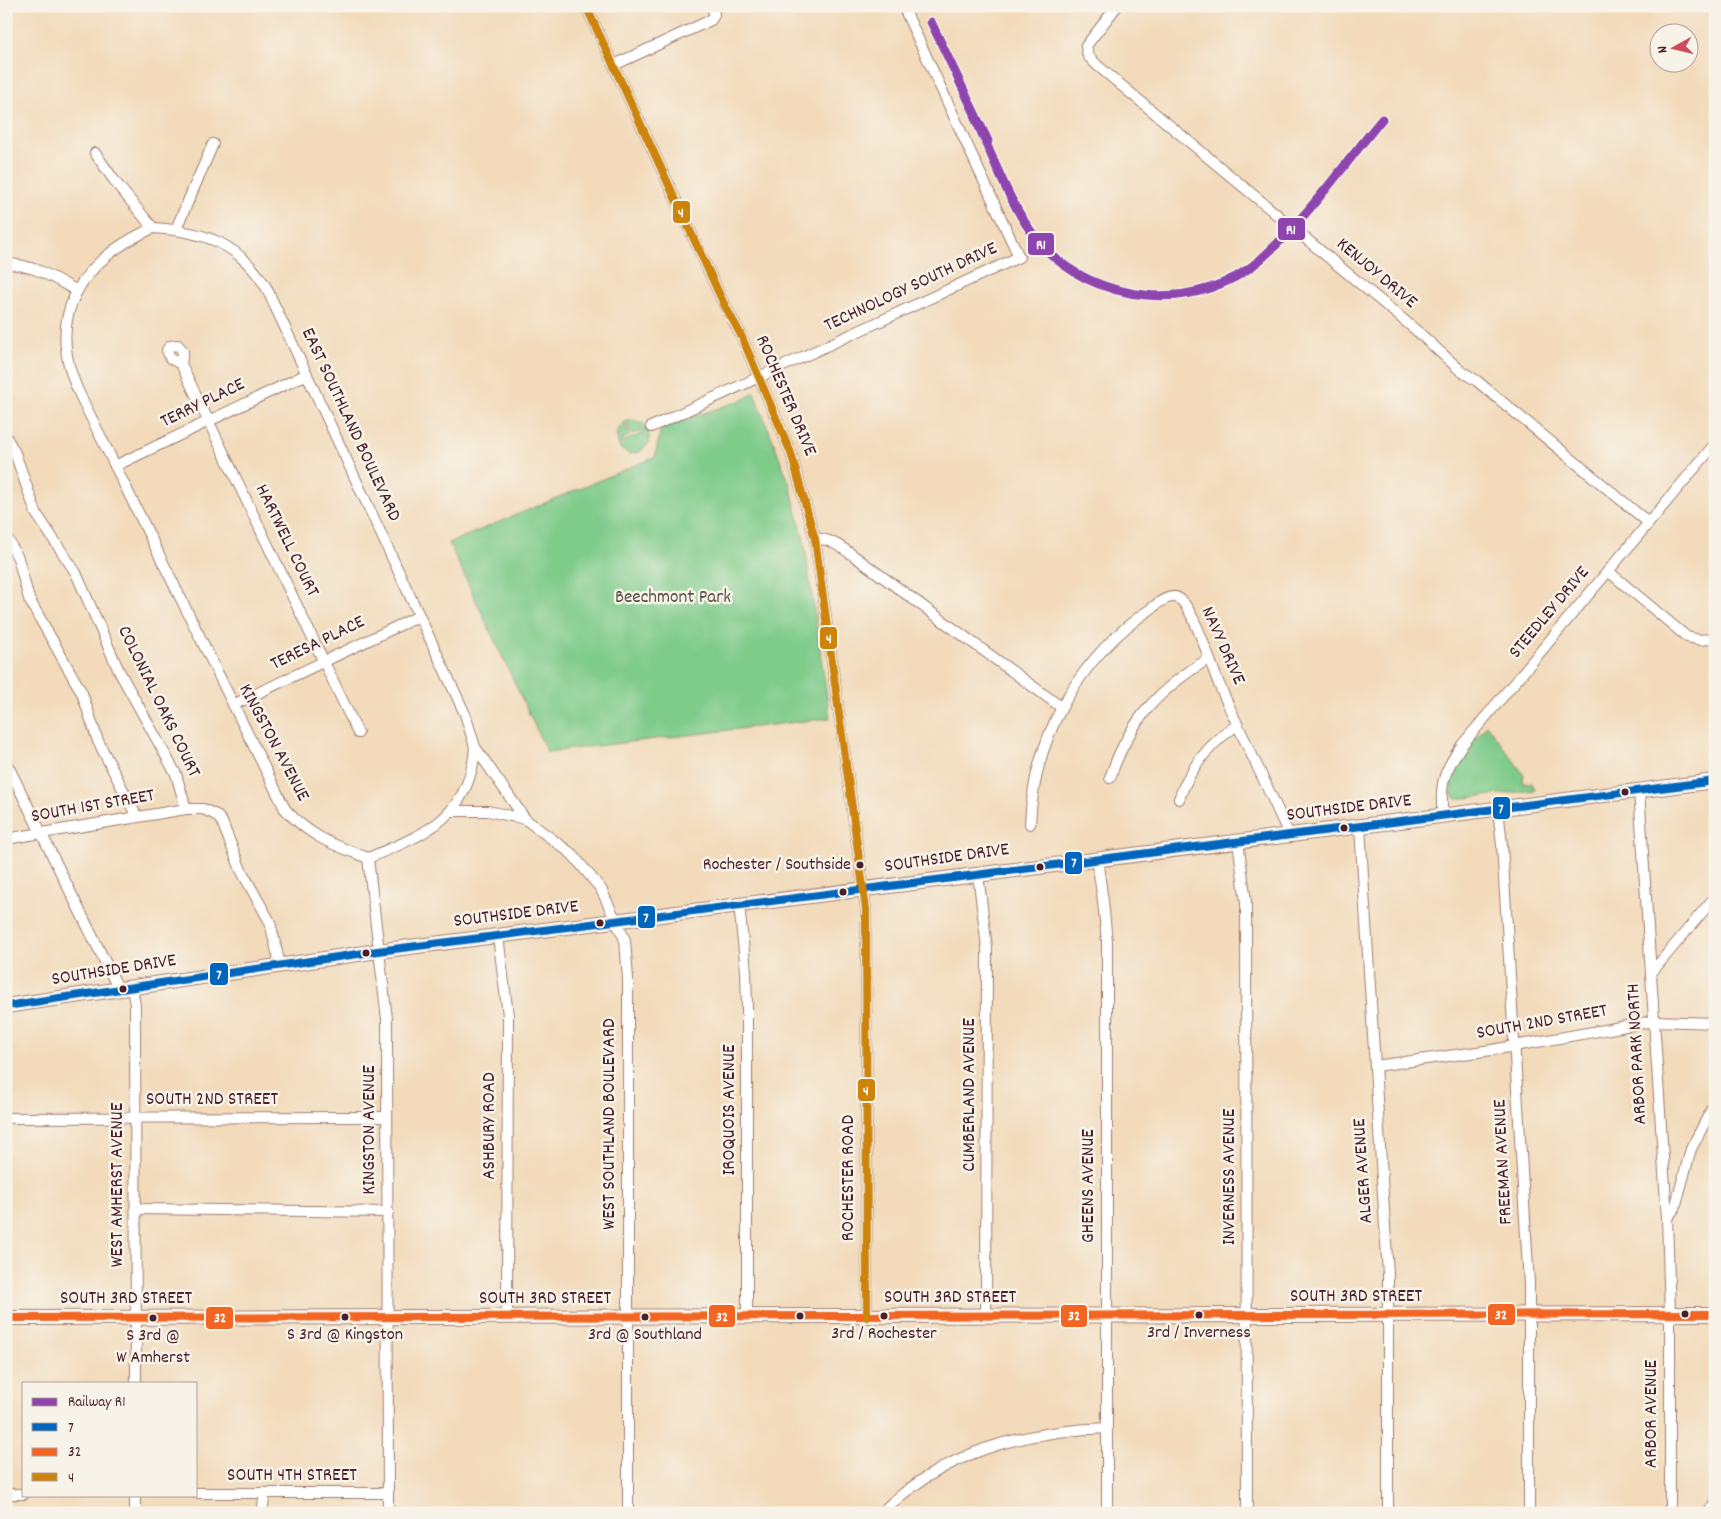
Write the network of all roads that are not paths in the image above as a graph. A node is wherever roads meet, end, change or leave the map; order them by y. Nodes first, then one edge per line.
1 (586, 6) edge
2 (713, 6) edge
3 (903, 6) edge
4 (1117, 6) edge
5 (614, 65) junction
6 (213, 144) dead end
7 (95, 153) dead end
8 (153, 228) junction
9 (176, 229) junction
10 (6, 264) edge
11 (77, 290) junction
12 (181, 364) dead end
13 (307, 374) junction
14 (759, 378) junction
15 (209, 420) junction
16 (651, 428) dead end
17 (6, 437) edge
18 (1713, 450) edge
19 (115, 466) junction
20 (1649, 523) junction
21 (6, 536) edge
22 (815, 539) junction
23 (1608, 571) junction
24 (419, 616) junction
25 (1715, 638) edge
26 (1208, 659) junction
27 (324, 660) junction
28 (233, 705) junction
29 (1061, 707) junction
30 (1237, 725) junction
31 (358, 733) dead end
32 (475, 747) junction
33 (6, 762) edge
34 (1110, 778) dead end
35 (1715, 781) edge
36 (501, 783) joint
37 (1639, 791) junction
38 (1180, 799) dead end
39 (186, 809) junction
40 (1498, 809) junction
41 (453, 811) junction
42 (1443, 816) junction
43 (136, 817) junction
44 (525, 818) junction
45 (1030, 824) dead end
46 (1360, 827) junction
47 (42, 834) junction
48 (1288, 835) junction
49 (6, 839) edge
50 (1238, 841) junction
51 (368, 858) junction
52 (1097, 859) junction
53 (978, 874) junction
54 (862, 889) junction
55 (1715, 897) edge
56 (739, 904) junction
57 (618, 922) junction
58 (498, 936) junction
59 (378, 951) junction
60 (280, 965) junction
61 (1651, 973) junction
62 (126, 989) junction
63 (6, 1006) edge
64 (1654, 1022) junction
65 (1715, 1023) edge
66 (1514, 1046) junction
67 (1375, 1066) junction
68 (1715, 1103) edge
69 (388, 1117) junction
70 (6, 1118) edge
71 (135, 1118) junction
72 (136, 1209) junction
73 (388, 1212) junction
74 (1667, 1218) junction
75 (1715, 1314) edge
76 (1670, 1315) junction
77 (1106, 1316) junction
78 (1247, 1316) junction
79 (1388, 1316) junction
80 (1528, 1316) junction
81 (628, 1317) junction
82 (747, 1317) junction
83 (867, 1317) junction
84 (986, 1317) junction
85 (6, 1318) edge
86 (134, 1318) junction
87 (387, 1318) junction
88 (508, 1318) junction
89 (136, 1382) edge
90 (1107, 1428) junction
91 (198, 1493) edge
92 (265, 1493) junction
93 (6, 1494) edge
94 (22, 1494) edge
95 (388, 1494) junction
96 (135, 1496) edge
97 (1715, 1504) edge
98 (135, 1513) edge
99 (262, 1513) edge
100 (388, 1513) edge
101 (628, 1513) edge
102 (881, 1513) edge
103 (1107, 1513) edge
104 (1247, 1513) edge
105 (1388, 1513) edge
106 (1529, 1513) edge
107 (1670, 1513) edge
108 (1707, 1513) edge

1 - 5 street, ROCHESTER DRIVE
2 - 5 street
3 - 14 street, TECHNOLOGY SOUTH DRIVE
4 - 20 street, KENJOY DRIVE
5 - 14 street, ROCHESTER DRIVE
6 - 9 street
7 - 8 street
8 - 9 street, EAST SOUTHLAND BOULEVARD
8 - 11 street, KINGSTON AVENUE
9 - 13 street, EAST SOUTHLAND BOULEVARD
10 - 11 street
11 - 19 street, KINGSTON AVENUE
12 - 15 street, HARTWELL COURT
13 - 15 street, TERRY PLACE
13 - 24 street, EAST SOUTHLAND BOULEVARD
14 - 16 street
14 - 22 street, ROCHESTER DRIVE
15 - 19 street, TERRY PLACE
15 - 27 street, HARTWELL COURT
17 - 39 street, COLONIAL OAKS COURT
18 - 20 street, STEEDLEY DRIVE
19 - 28 street, KINGSTON AVENUE
20 - 23 street, STEEDLEY DRIVE
21 - 43 street
22 - 29 street
22 - 54 street, ROCHESTER DRIVE
23 - 25 street
23 - 42 street, STEEDLEY DRIVE
24 - 27 street, TERESA PLACE
24 - 32 street, EAST SOUTHLAND BOULEVARD
26 - 29 street, NAVY DRIVE
26 - 30 street, NAVY DRIVE
26 - 34 street
27 - 28 street, TERESA PLACE
27 - 31 street, HARTWELL COURT
28 - 51 street, KINGSTON AVENUE
29 - 45 street, NAVY DRIVE
30 - 38 street
30 - 48 street, NAVY DRIVE
32 - 36 street, EAST SOUTHLAND BOULEVARD
32 - 41 street
33 - 47 street, WEST AMHERST AVENUE
35 - 37 main road, SOUTHSIDE DRIVE
36 - 44 street, WEST SOUTHLAND BOULEVARD
37 - 40 main road, SOUTHSIDE DRIVE
37 - 61 street, ARBOR PARK NORTH
39 - 43 street, SOUTH 1ST STREET
39 - 60 street, COLONIAL OAKS COURT
40 - 42 main road, SOUTHSIDE DRIVE
40 - 66 street, FREEMAN AVENUE
41 - 44 street
41 - 51 street
42 - 46 main road, SOUTHSIDE DRIVE
43 - 47 street, SOUTH 1ST STREET
44 - 57 street, WEST SOUTHLAND BOULEVARD
46 - 48 main road, SOUTHSIDE DRIVE
46 - 67 street, ALGER AVENUE
47 - 49 street, SOUTH 1ST STREET
47 - 62 street, WEST AMHERST AVENUE
48 - 50 main road, SOUTHSIDE DRIVE
50 - 52 main road, SOUTHSIDE DRIVE
50 - 78 street, INVERNESS AVENUE
51 - 59 street, KINGSTON AVENUE
52 - 53 main road, SOUTHSIDE DRIVE
52 - 77 street, GHEENS AVENUE
53 - 54 main road, SOUTHSIDE DRIVE
53 - 84 street, CUMBERLAND AVENUE
54 - 56 main road, SOUTHSIDE DRIVE
54 - 83 street, ROCHESTER ROAD
55 - 61 street
56 - 57 main road, SOUTHSIDE DRIVE
56 - 82 street, IROQUOIS AVENUE
57 - 58 main road, SOUTHSIDE DRIVE
57 - 81 street, WEST SOUTHLAND BOULEVARD
58 - 59 main road, SOUTHSIDE DRIVE
58 - 88 street, ASHBURY ROAD
59 - 60 main road, SOUTHSIDE DRIVE
59 - 69 street, KINGSTON AVENUE
60 - 62 main road, SOUTHSIDE DRIVE
61 - 64 street, ARBOR PARK NORTH
62 - 63 main road, SOUTHSIDE DRIVE
62 - 71 street, WEST AMHERST AVENUE
64 - 65 street, SOUTH 2ND STREET
64 - 66 street, SOUTH 2ND STREET
64 - 74 street, ARBOR PARK NORTH
66 - 67 street, SOUTH 2ND STREET
66 - 80 street, FREEMAN AVENUE
67 - 79 street, ALGER AVENUE
68 - 74 street
69 - 71 street, SOUTH 2ND STREET
69 - 73 street, KINGSTON AVENUE
70 - 71 street, SOUTH 2ND STREET
71 - 72 street, WEST AMHERST AVENUE
72 - 73 street
72 - 86 street, WEST AMHERST AVENUE
73 - 87 street, KINGSTON AVENUE
74 - 76 street, ARBOR PARK NORTH
75 - 76 main road, SOUTH 3RD STREET
76 - 80 main road, SOUTH 3RD STREET
76 - 107 street, ARBOR AVENUE
77 - 78 main road, SOUTH 3RD STREET
77 - 84 main road, SOUTH 3RD STREET
77 - 90 street, GHEENS AVENUE
78 - 79 main road, SOUTH 3RD STREET
78 - 104 street, INVERNESS AVENUE
79 - 80 main road, SOUTH 3RD STREET
79 - 105 street, ALGER AVENUE
80 - 106 street, FREEMAN AVENUE
81 - 82 main road, SOUTH 3RD STREET
81 - 88 main road, SOUTH 3RD STREET
81 - 101 street, WEST SOUTHLAND BOULEVARD
82 - 83 main road, SOUTH 3RD STREET
83 - 84 main road, SOUTH 3RD STREET
85 - 86 main road, SOUTH 3RD STREET
86 - 87 main road, SOUTH 3RD STREET
86 - 89 street, WEST AMHERST AVENUE
87 - 88 main road, SOUTH 3RD STREET
87 - 95 street, KINGSTON AVENUE
90 - 102 street
90 - 103 street, GHEENS AVENUE
91 - 92 street, SOUTH 4TH STREET
92 - 95 street, SOUTH 4TH STREET
92 - 99 street
93 - 94 street
95 - 100 street, KINGSTON AVENUE
96 - 98 street
97 - 108 street

